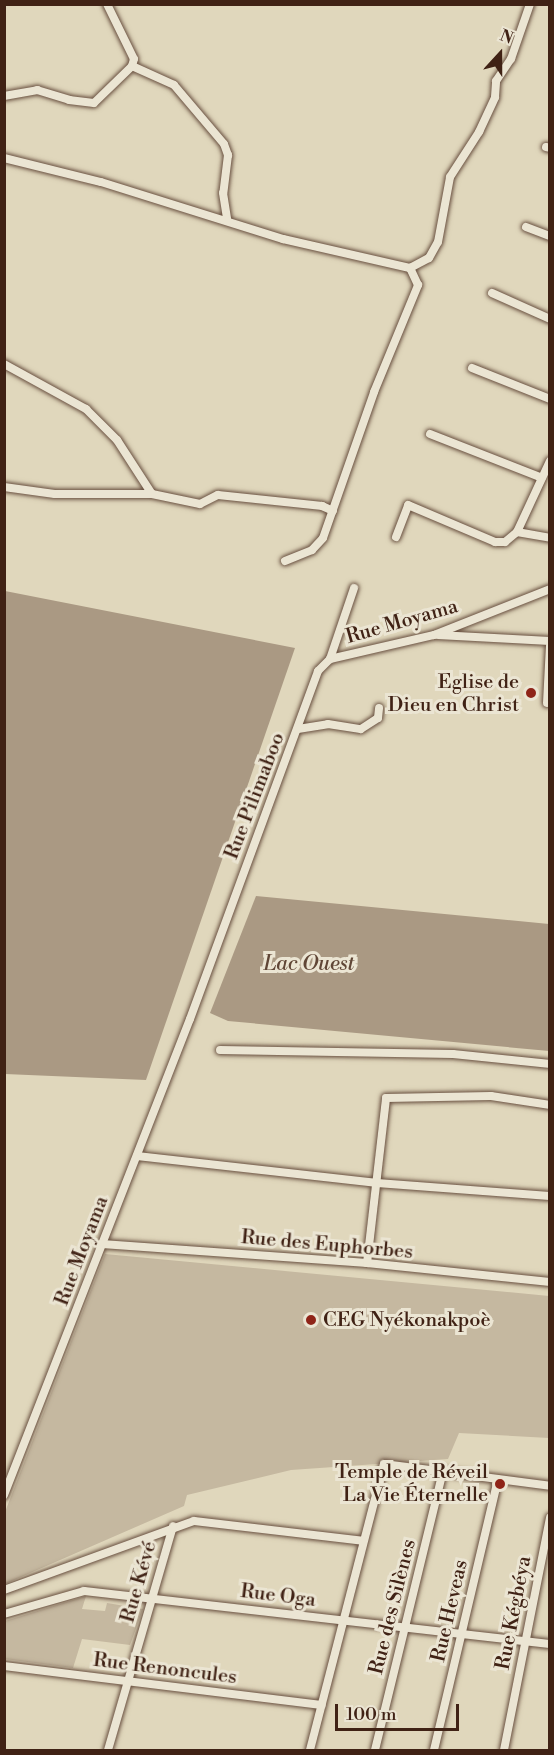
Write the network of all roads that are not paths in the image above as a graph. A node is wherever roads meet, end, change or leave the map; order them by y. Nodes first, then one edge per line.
1 (107, 4) edge
2 (530, 4) edge
3 (132, 66) junction
4 (4, 96) edge
5 (4, 158) edge
6 (227, 219) junction
7 (526, 227) dead end
8 (549, 236) edge
9 (410, 268) junction
10 (492, 293) dead end
11 (549, 319) edge
12 (4, 364) edge
13 (472, 368) dead end
14 (549, 399) edge
15 (430, 434) dead end
16 (549, 461) edge
17 (542, 478) junction
18 (4, 488) edge
19 (152, 494) junction
20 (333, 511) junction
21 (517, 532) junction
22 (396, 537) dead end
23 (549, 538) edge
24 (285, 561) dead end
25 (354, 588) dead end
26 (549, 589) edge
27 (434, 635) junction
28 (549, 644) edge
29 (330, 659) junction
30 (547, 703) dead end
31 (379, 708) dead end
32 (298, 729) junction
33 (190, 1019) joint
34 (220, 1050) dead end
35 (549, 1064) edge
36 (549, 1105) edge
37 (137, 1156) junction
38 (377, 1183) junction
39 (549, 1196) edge
40 (102, 1244) junction
41 (367, 1263) junction
42 (549, 1282) edge
43 (443, 1471) junction
44 (498, 1479) junction
45 (549, 1486) edge
46 (4, 1495) edge
47 (549, 1518) edge
48 (173, 1526) junction
49 (363, 1541) junction
50 (4, 1590) edge
51 (152, 1598) junction
52 (4, 1614) edge
53 (343, 1620) junction
54 (405, 1629) junction
55 (461, 1634) junction
56 (525, 1642) junction
57 (549, 1644) edge
58 (4, 1666) edge
59 (128, 1681) junction
60 (322, 1705) junction
61 (108, 1750) edge
62 (310, 1750) edge
63 (375, 1750) edge
64 (434, 1750) edge
65 (504, 1750) edge

1 - 3 street
2 - 9 street
3 - 4 street
3 - 6 street
5 - 6 street
6 - 9 street
7 - 8 street
9 - 20 street
10 - 11 street
12 - 19 street
13 - 14 street
15 - 17 street
16 - 17 street
17 - 21 street
18 - 19 street
19 - 20 street
20 - 24 street
21 - 22 street
21 - 23 street
25 - 29 street, Rue Pilimaboo
26 - 27 street, Rue Moyama
27 - 28 street
27 - 29 street, Rue Moyama
28 - 30 street
29 - 32 street, Rue Pilimaboo
31 - 32 street
32 - 33 street, Rue Pilimaboo
33 - 37 street, Rue Moyama
34 - 35 street
36 - 38 street
37 - 38 street
37 - 40 street, Rue Moyama
38 - 39 street
38 - 41 street
40 - 41 street, Rue des Euphorbes
40 - 46 street, Rue Moyama
41 - 42 street, Rue des Euphorbes
43 - 44 street
43 - 49 street
43 - 54 street, Rue des Silènes
44 - 45 street
44 - 55 street, Rue Heveas
47 - 56 street, Rue Kégbéya
48 - 49 street
48 - 50 street
48 - 51 street, Rue Kévé
49 - 53 street
51 - 52 street, Rue Oga
51 - 53 street, Rue Oga
51 - 59 street, Rue Kévé
53 - 54 street, Rue Oga
53 - 60 street
54 - 55 street, Rue Oga
54 - 63 street, Rue des Silènes
55 - 56 street, Rue Oga
55 - 64 street, Rue Heveas
56 - 57 street, Rue Oga
56 - 65 street, Rue Kégbéya
58 - 59 street, Rue Renoncules
59 - 60 street, Rue Renoncules
59 - 61 street, Rue Kévé
60 - 62 street

